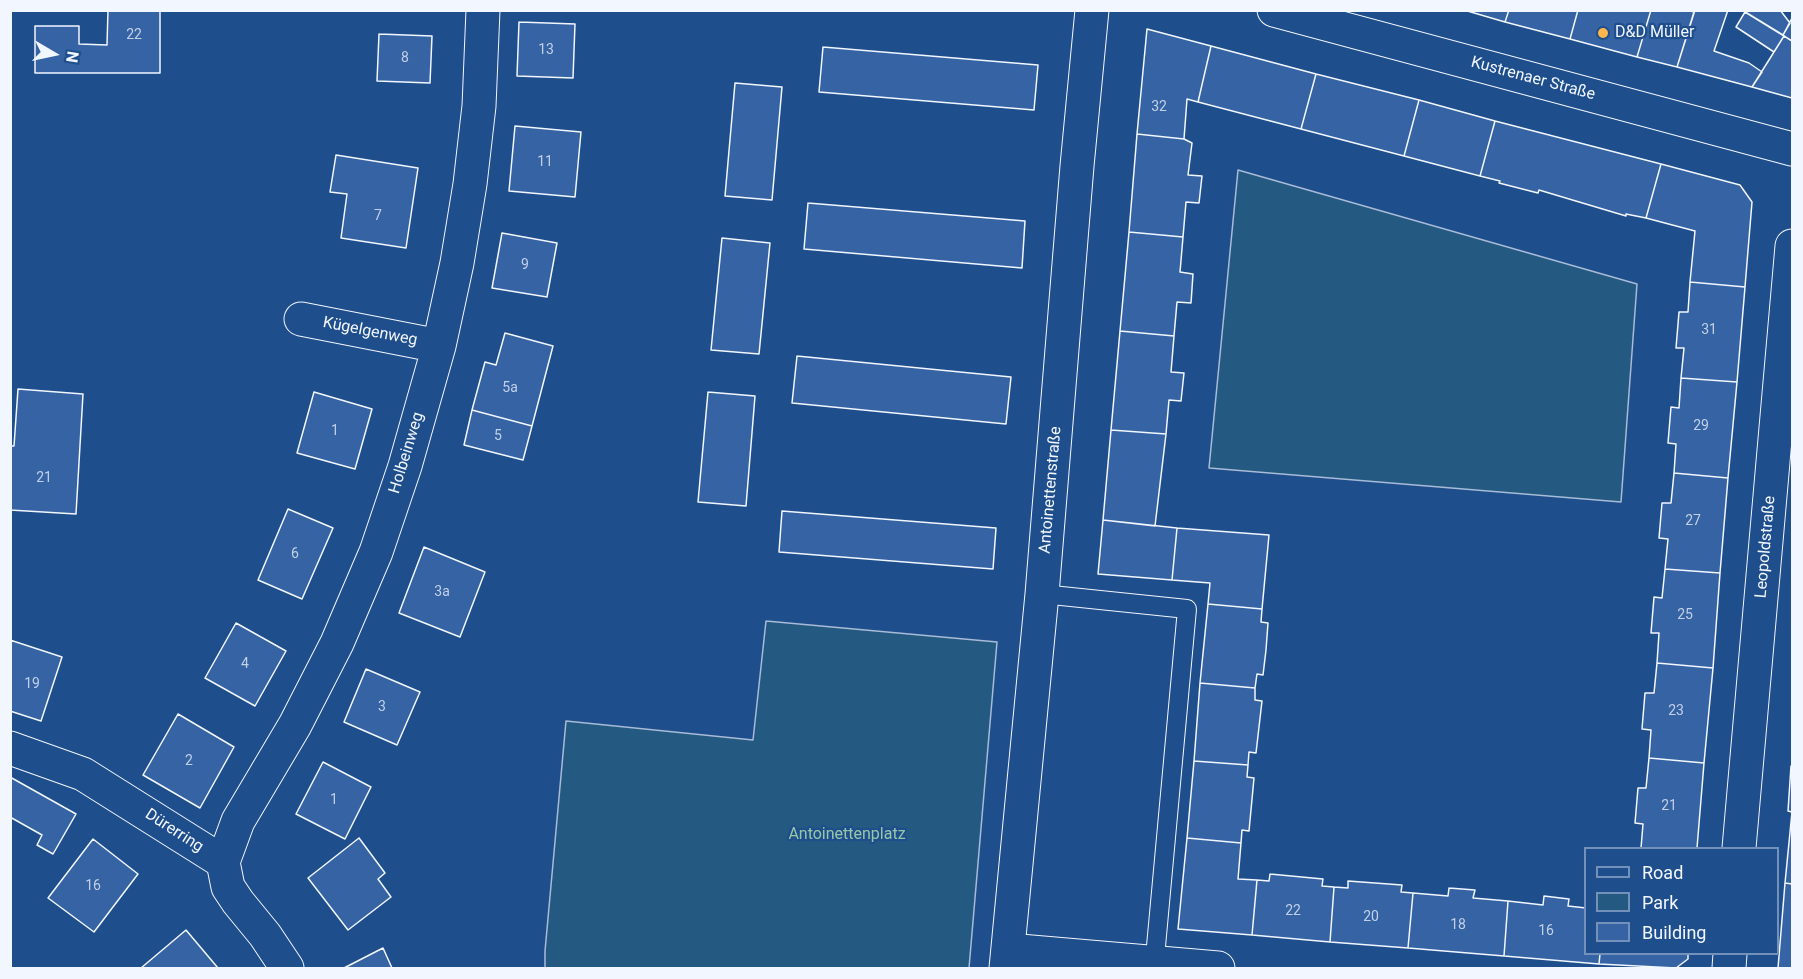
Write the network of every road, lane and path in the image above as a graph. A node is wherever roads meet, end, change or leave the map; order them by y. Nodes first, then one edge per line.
1 (483, 10) edge
2 (1092, 10) edge
3 (1274, 10) edge
4 (1792, 149) edge
5 (1792, 246) edge
6 (301, 319) dead end
7 (439, 345) junction
8 (1042, 594) junction
9 (10, 748) edge
10 (1739, 847) edge
11 (223, 862) junction
12 (1007, 959) edge
13 (1155, 965) edge
14 (287, 969) edge
15 (1218, 969) edge

1 - 7 street, Holbeinweg
2 - 8 street, Antoinettenstraße
3 - 4 street, Kustrenaer Straße
5 - 10 street, Leopoldstraße
6 - 7 street, Kügelgenweg
7 - 11 street, Holbeinweg
8 - 12 street, Antoinettenstraße
8 - 13 lane
9 - 11 street, Dürerring
11 - 14 street
12 - 13 street
13 - 15 street

